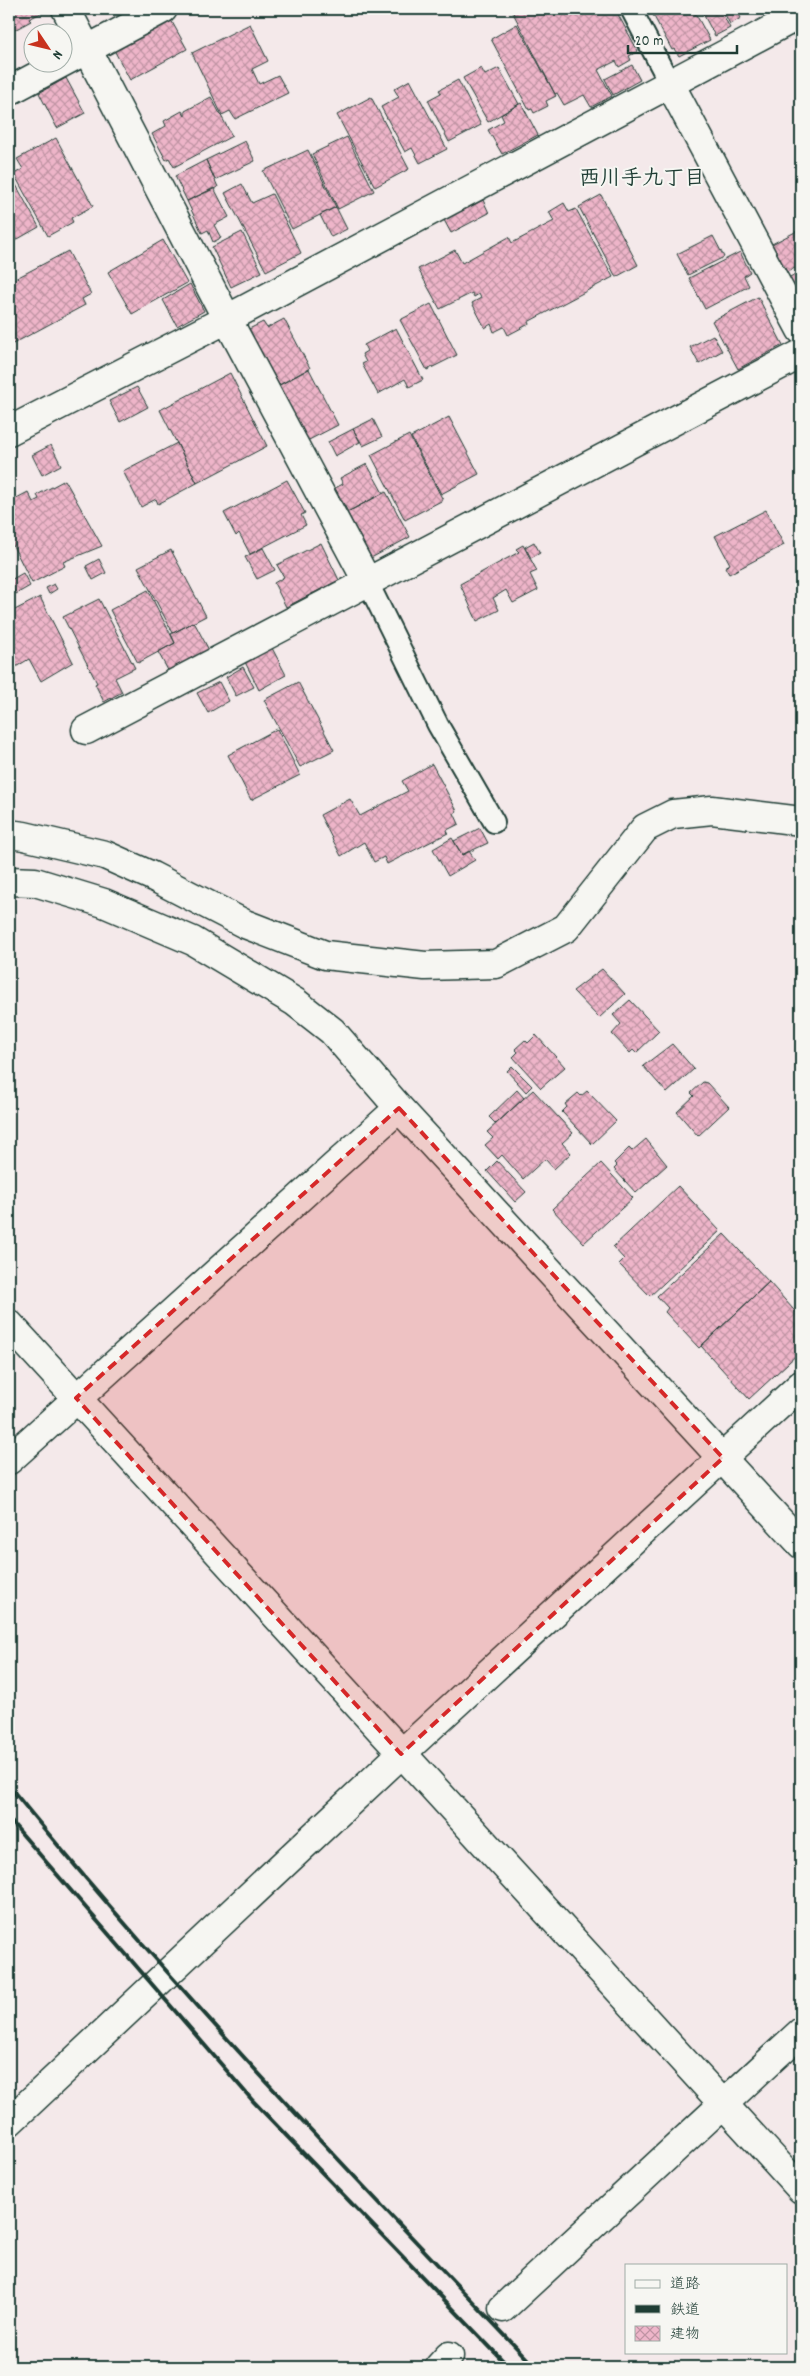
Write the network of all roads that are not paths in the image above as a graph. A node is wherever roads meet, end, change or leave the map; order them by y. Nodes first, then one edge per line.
1 (66, 9) edge
2 (163, 9) edge
3 (630, 9) edge
4 (801, 14) edge
5 (87, 49) junction
6 (669, 82) junction
7 (9, 92) edge
8 (227, 319) junction
9 (801, 330) edge
10 (801, 354) edge
11 (9, 431) edge
12 (367, 581) junction
13 (86, 730) dead end
14 (801, 821) edge
15 (494, 822) dead end
16 (9, 834) edge
17 (9, 881) edge
18 (399, 1108) junction
19 (9, 1324) edge
20 (801, 1385) edge
21 (76, 1398) junction
22 (723, 1458) junction
23 (9, 1460) edge
24 (801, 1544) edge
25 (401, 1754) junction
26 (801, 2032) edge
27 (724, 2104) junction
28 (9, 2122) edge
29 (801, 2189) edge
30 (503, 2308) dead end

1 - 5 street
2 - 5 street
3 - 6 lane
4 - 6 street
5 - 7 street
5 - 8 street
6 - 8 street
6 - 9 street
8 - 11 street
8 - 12 street
10 - 12 street
12 - 13 street
12 - 15 lane
14 - 16 street
17 - 18 street
18 - 21 street
18 - 22 street
19 - 21 street
20 - 22 street
21 - 23 street
21 - 25 street
22 - 24 street
22 - 25 street
25 - 27 street
25 - 28 street
26 - 27 street
27 - 29 street
27 - 30 street

